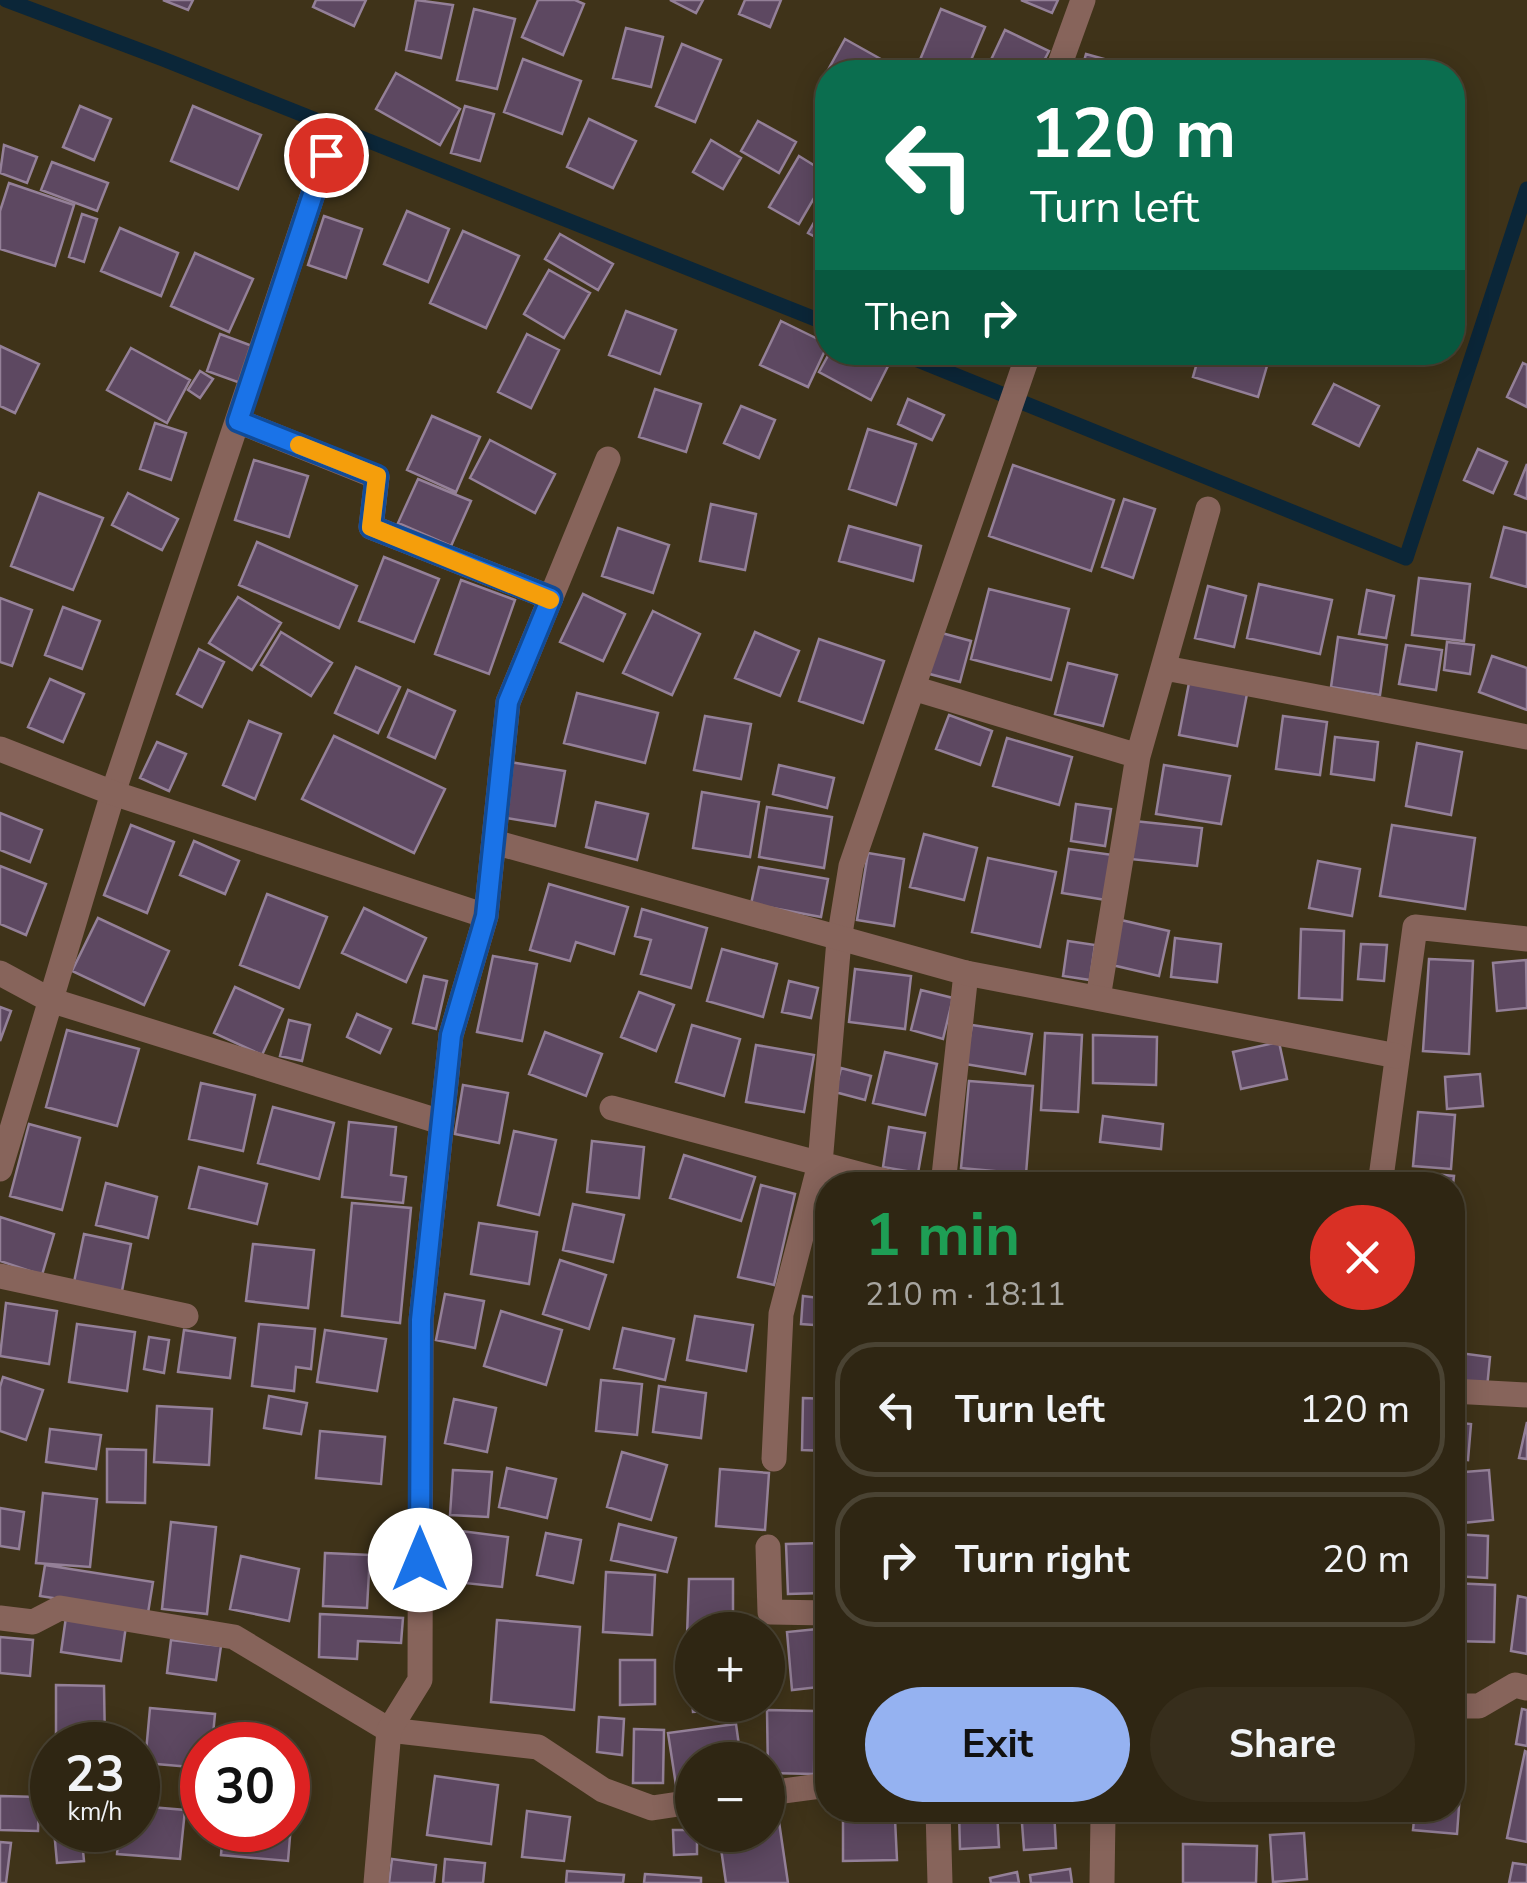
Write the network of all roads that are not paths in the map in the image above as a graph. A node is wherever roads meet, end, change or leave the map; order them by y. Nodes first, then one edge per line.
1 (1083, 0) edge
2 (1061, 60) edge
3 (326, 155) dead end
4 (1025, 365) edge
5 (238, 421) junction
6 (608, 459) dead end
7 (1208, 509) dead end
8 (551, 598) junction
9 (1164, 668) junction
10 (913, 688) junction
11 (1527, 737) edge
12 (0, 749) edge
13 (1138, 756) junction
14 (112, 793) junction
15 (494, 842) junction
16 (486, 916) junction
17 (1527, 939) edge
18 (839, 940) junction
19 (0, 973) edge
20 (966, 973) junction
21 (1098, 998) junction
22 (50, 1000) junction
23 (1397, 1056) junction
24 (612, 1108) dead end
25 (441, 1122) junction
26 (820, 1164) junction
27 (0, 1168) edge
28 (818, 1172) edge
29 (850, 1172) edge
30 (945, 1172) edge
31 (1382, 1172) edge
32 (815, 1184) edge
33 (0, 1276) edge
34 (186, 1316) dead end
35 (1465, 1392) edge
36 (1527, 1395) edge
37 (774, 1459) dead end
38 (768, 1547) dead end
39 (815, 1613) edge
40 (0, 1618) edge
41 (1527, 1688) edge
42 (1465, 1706) edge
43 (389, 1730) junction
44 (815, 1787) edge
45 (785, 1791) edge
46 (675, 1805) edge
47 (938, 1822) edge
48 (1103, 1822) edge
49 (376, 1883) edge
50 (940, 1883) edge
51 (1102, 1883) edge

1 - 2 street
3 - 5 street
4 - 10 street
5 - 8 street
5 - 14 street
6 - 8 street
7 - 9 street
8 - 15 street
9 - 11 street
9 - 13 street
10 - 13 street
10 - 18 street
12 - 14 street
13 - 21 street
14 - 16 street
14 - 22 street
15 - 16 street
15 - 18 street
16 - 25 street
17 - 23 street
18 - 20 street
18 - 26 street
19 - 22 street
20 - 21 street
20 - 30 street
21 - 23 street
22 - 25 street
22 - 27 street
23 - 31 street
24 - 26 street
25 - 43 street
26 - 28 street
26 - 29 street
32 - 37 street
33 - 34 street
35 - 36 street
38 - 39 street
40 - 43 street
41 - 42 street
43 - 46 street
43 - 49 street
44 - 45 street
47 - 50 street
48 - 51 street

